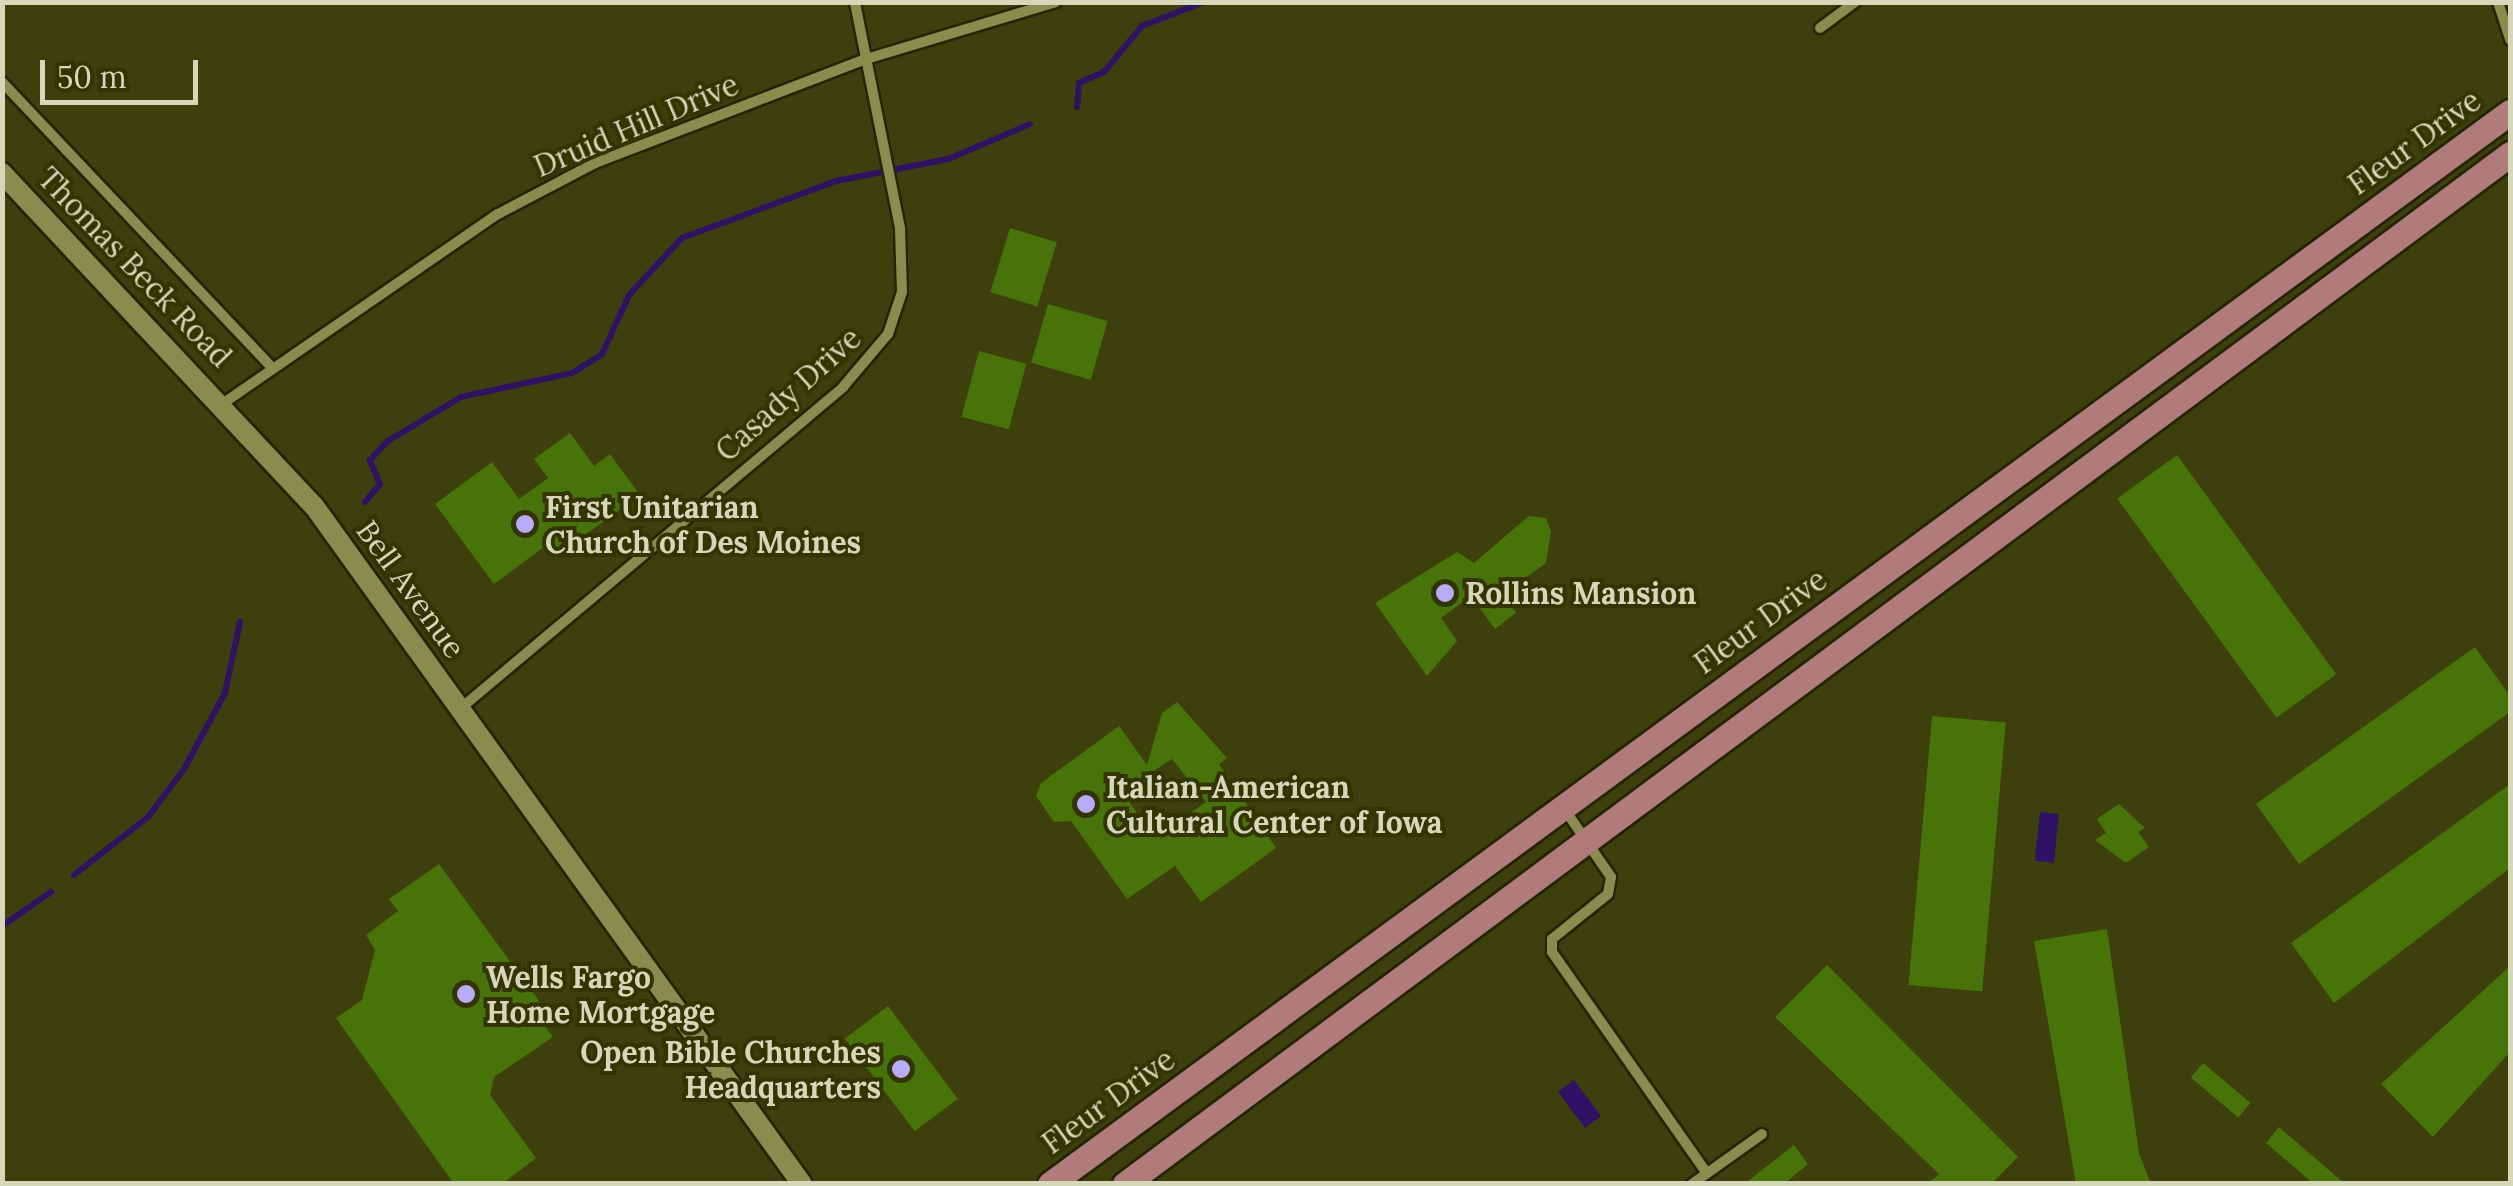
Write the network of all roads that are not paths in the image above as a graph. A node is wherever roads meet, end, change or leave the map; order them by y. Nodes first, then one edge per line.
1 (855, 2) edge
2 (1056, 2) edge
3 (1855, 2) edge
4 (2501, 2) edge
5 (2510, 8) edge
6 (1820, 28) dead end
7 (2510, 40) edge
8 (866, 59) junction
9 (2, 82) edge
10 (2510, 113) edge
11 (2510, 154) edge
12 (2, 173) edge
13 (271, 366) junction
14 (225, 402) junction
15 (461, 708) junction
16 (1562, 806) junction
17 (1584, 835) junction
18 (1762, 1134) dead end
19 (1707, 1173) junction
20 (802, 1184) edge
21 (1050, 1184) edge
22 (1125, 1184) edge
23 (1692, 1184) edge

1 - 8 street, Casady Drive
2 - 8 street, Druid Hill Drive
3 - 6 street
4 - 5 street
4 - 7 street
8 - 13 street, Druid Hill Drive
8 - 15 street, Casady Drive
9 - 13 street
10 - 16 main road, Fleur Drive
11 - 17 main road
12 - 14 main road, Thomas Beck Road
13 - 14 street
14 - 15 main road, Bell Avenue
15 - 20 main road, Bell Avenue
16 - 17 street
16 - 21 main road, Fleur Drive
17 - 19 street
17 - 22 main road
18 - 19 street
19 - 23 street

